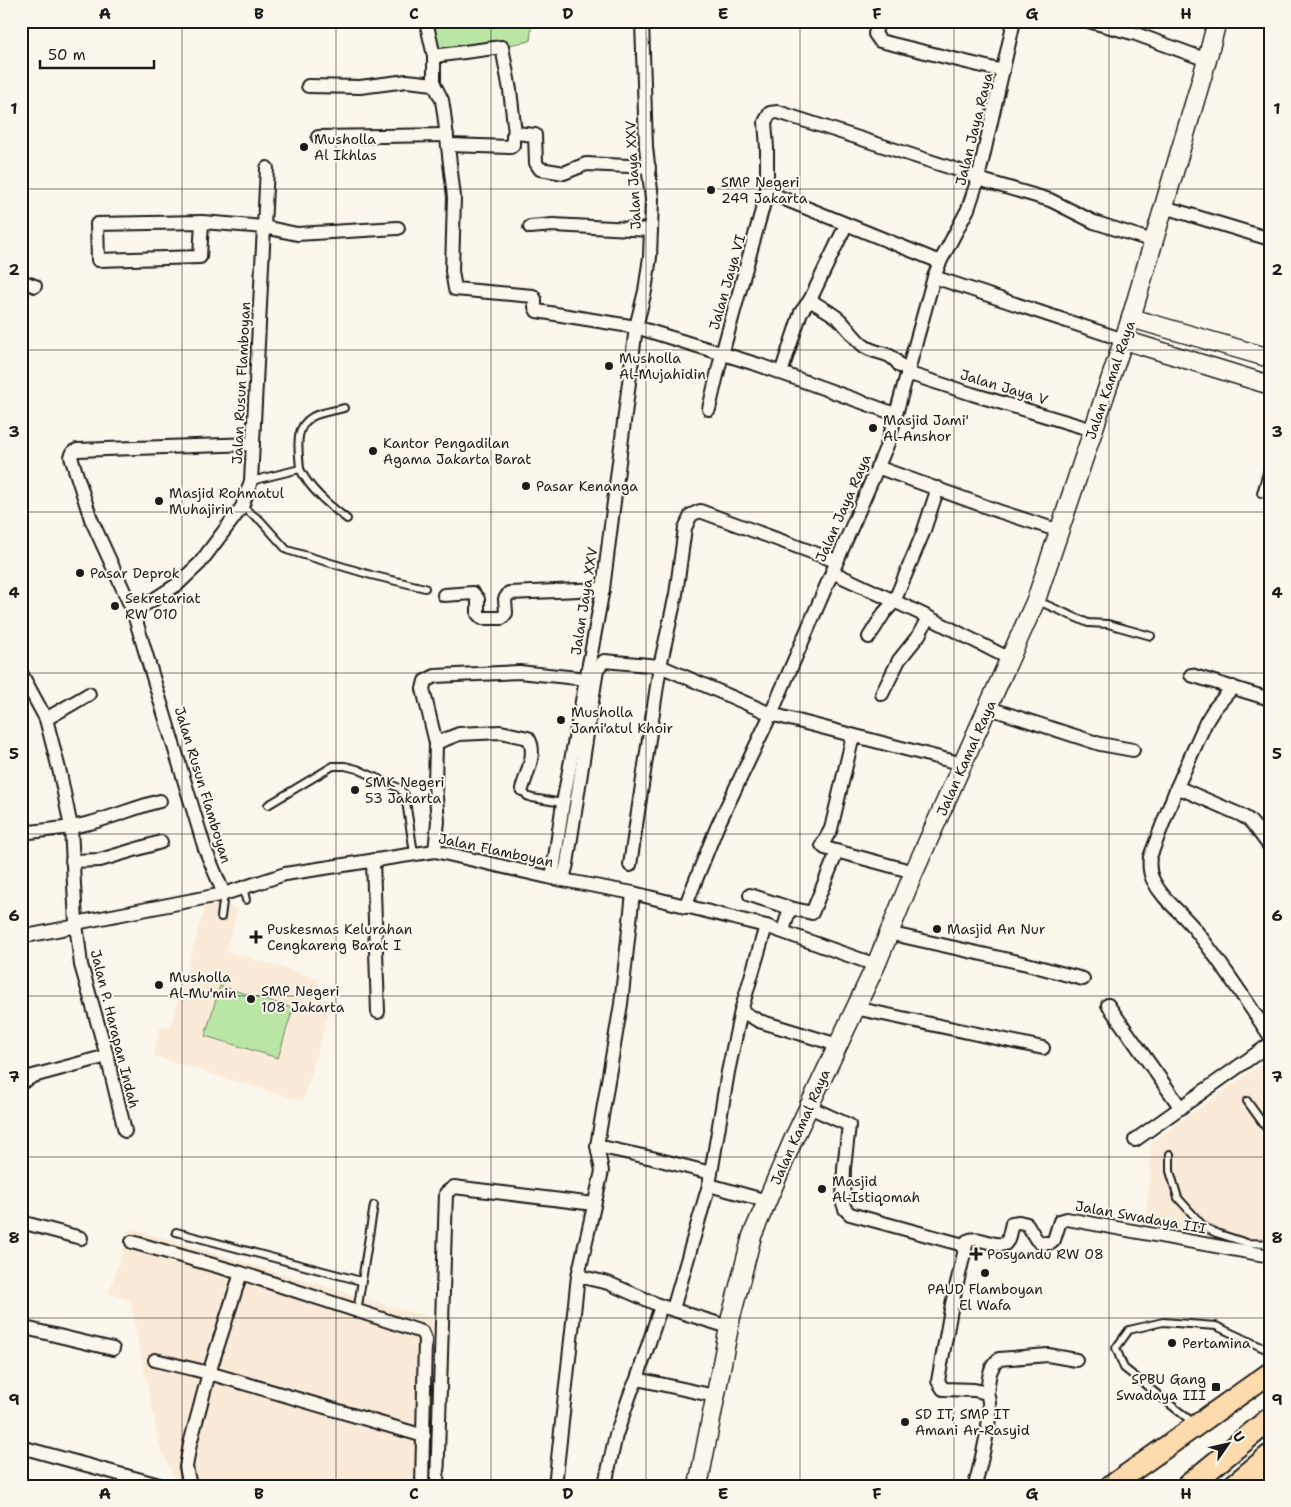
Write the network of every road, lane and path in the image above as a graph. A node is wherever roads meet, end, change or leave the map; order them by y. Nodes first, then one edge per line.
1 (426, 21) edge
2 (642, 21) edge
3 (878, 21) edge
4 (1014, 21) edge
5 (1088, 21) edge
6 (1217, 21) edge
7 (434, 56) junction
8 (1207, 60) junction
9 (1003, 71) junction
10 (434, 84) junction
11 (308, 86) dead end
12 (515, 133) junction
13 (318, 137) dead end
14 (448, 140) junction
15 (649, 167) junction
16 (267, 168) dead end
17 (978, 179) junction
18 (767, 192) junction
19 (1164, 208) junction
20 (202, 222) junction
21 (846, 225) junction
22 (530, 227) dead end
23 (264, 228) junction
24 (398, 228) dead end
25 (650, 230) junction
26 (1270, 239) edge
27 (1153, 241) junction
28 (940, 262) junction
29 (934, 277) junction
30 (21, 284) edge
31 (35, 286) dead end
32 (810, 300) junction
33 (1131, 318) junction
34 (636, 327) junction
35 (1124, 340) junction
36 (722, 354) junction
37 (1270, 358) edge
38 (903, 369) junction
39 (781, 373) junction
40 (1270, 385) edge
41 (344, 408) dead end
42 (709, 409) dead end
43 (895, 414) junction
44 (1093, 430) junction
45 (253, 444) junction
46 (1270, 462) edge
47 (877, 467) junction
48 (300, 469) junction
49 (251, 481) junction
50 (938, 488) junction
51 (1270, 495) edge
52 (242, 507) junction
53 (348, 519) dead end
54 (1060, 531) junction
55 (834, 566) junction
56 (424, 588) dead end
57 (603, 589) junction
58 (444, 595) dead end
59 (1036, 600) junction
60 (894, 602) junction
61 (133, 611) junction
62 (928, 618) junction
63 (1151, 636) dead end
64 (869, 637) dead end
65 (1010, 659) junction
66 (660, 666) junction
67 (21, 673) edge
68 (1191, 675) dead end
69 (587, 679) junction
70 (1233, 688) junction
71 (89, 694) dead end
72 (882, 694) dead end
73 (1270, 699) edge
74 (989, 708) junction
75 (771, 714) junction
76 (46, 719) junction
77 (852, 736) junction
78 (436, 743) junction
79 (1133, 750) dead end
80 (963, 764) junction
81 (1177, 787) junction
82 (522, 789) joint
83 (160, 800) dead end
84 (563, 803) junction
85 (268, 805) dead end
86 (71, 827) junction
87 (21, 834) edge
88 (161, 842) dead end
89 (1270, 847) edge
90 (435, 851) junction
91 (837, 852) junction
92 (414, 853) junction
93 (373, 860) junction
94 (72, 861) junction
95 (630, 865) dead end
96 (914, 872) junction
97 (558, 879) junction
98 (243, 887) junction
99 (633, 893) junction
100 (224, 894) junction
101 (750, 895) dead end
102 (246, 900) dead end
103 (685, 907) junction
104 (790, 908) junction
105 (222, 917) dead end
106 (76, 924) junction
107 (766, 926) junction
108 (783, 931) junction
109 (888, 933) junction
110 (21, 937) edge
111 (876, 965) junction
112 (1083, 979) dead end
113 (1108, 1005) dead end
114 (856, 1008) junction
115 (378, 1012) dead end
116 (741, 1012) junction
117 (1270, 1036) edge
118 (1270, 1044) edge
119 (838, 1045) junction
120 (1043, 1048) dead end
121 (107, 1056) junction
122 (21, 1083) edge
123 (1247, 1102) dead end
124 (808, 1107) junction
125 (1180, 1108) junction
126 (125, 1131) dead end
127 (1270, 1133) edge
128 (1135, 1140) dead end
129 (597, 1146) junction
130 (1170, 1154) dead end
131 (710, 1179) junction
132 (767, 1201) junction
133 (594, 1204) junction
134 (374, 1205) dead end
135 (21, 1222) edge
136 (176, 1232) dead end
137 (82, 1238) dead end
138 (132, 1242) dead end
139 (1270, 1244) edge
140 (964, 1249) junction
141 (1270, 1256) edge
142 (241, 1273) junction
143 (578, 1276) junction
144 (361, 1281) junction
145 (667, 1308) junction
146 (357, 1312) junction
147 (21, 1327) edge
148 (729, 1327) junction
149 (113, 1349) dead end
150 (1270, 1351) edge
151 (155, 1360) dead end
152 (1076, 1360) dead end
153 (209, 1373) junction
154 (1270, 1373) edge
155 (637, 1379) junction
156 (987, 1393) junction
157 (715, 1396) junction
158 (1270, 1419) edge
159 (1196, 1425) junction
160 (424, 1436) junction
161 (21, 1446) edge
162 (1270, 1456) edge
163 (1270, 1484) edge
164 (163, 1486) edge
165 (190, 1486) edge
166 (422, 1486) edge
167 (437, 1486) edge
168 (555, 1486) edge
169 (609, 1486) edge
170 (698, 1486) edge
171 (975, 1486) edge
172 (1111, 1486) edge
173 (1188, 1486) edge
174 (1234, 1486) edge
175 (1266, 1486) edge

1 - 7 street
2 - 15 street, Jalan Jaya XXV
3 - 9 street
4 - 9 street, Jalan Jaya Raya
5 - 8 street
6 - 8 main road, Jalan Kamal Raya
7 - 10 street
7 - 12 street
8 - 19 main road, Jalan Kamal Raya
9 - 17 street, Jalan Jaya Raya
10 - 11 street
10 - 14 street
12 - 14 street
12 - 15 street
13 - 14 street
14 - 34 street
15 - 25 street, Jalan Jaya XXV
16 - 23 street, Jalan Rusun Flamboyan
17 - 18 street, Jalan Jaya VI
17 - 27 street
17 - 28 street, Jalan Jaya Raya
18 - 21 street
18 - 36 street, Jalan Jaya VI
19 - 26 street
19 - 27 main road, Jalan Kamal Raya
20 - 20 street
20 - 23 street
21 - 28 street
21 - 32 street
22 - 25 street
23 - 24 street
23 - 45 street, Jalan Rusun Flamboyan
25 - 34 street, Jalan Jaya XXV
27 - 33 main road, Jalan Kamal Raya
28 - 29 street, Jalan Jaya Raya
29 - 35 street
29 - 38 street, Jalan Jaya Raya
30 - 31 street
32 - 38 street, Jalan Jaya V
32 - 39 street
33 - 35 main road, Jalan Kamal Raya
33 - 37 main road
34 - 36 street
34 - 57 street, Jalan Jaya XXV
35 - 40 main road
35 - 44 main road, Jalan Kamal Raya
36 - 39 street
36 - 42 street, Jalan Jaya VI
38 - 43 street, Jalan Jaya Raya
38 - 44 street, Jalan Jaya V
39 - 43 street
41 - 48 lane
43 - 47 street, Jalan Jaya Raya
44 - 54 main road, Jalan Kamal Raya
45 - 49 street, Jalan Rusun Flamboyan
45 - 61 street
46 - 51 lane
47 - 50 street
47 - 55 street, Jalan Jaya Raya
48 - 49 lane
48 - 53 lane
49 - 52 street, Jalan Rusun Flamboyan
50 - 54 street
50 - 60 street
52 - 56 lane
52 - 61 street, Jalan Rusun Flamboyan
54 - 59 main road, Jalan Kamal Raya
55 - 60 street
55 - 66 street
55 - 75 street, Jalan Jaya Raya
57 - 58 street
57 - 69 street, Jalan Jaya XXV
59 - 63 lane
59 - 65 main road, Jalan Kamal Raya
60 - 62 street
60 - 64 street
61 - 100 street, Jalan Rusun Flamboyan
62 - 65 street
62 - 72 street
65 - 74 main road, Jalan Kamal Raya
66 - 75 street
66 - 95 street
66 - 97 street
67 - 76 street, Jalan P. Harapan Indah
68 - 70 street
69 - 78 street
69 - 84 street, Jalan Jaya XXV
70 - 73 street
70 - 81 street
71 - 76 street
74 - 79 street
74 - 80 main road, Jalan Kamal Raya
75 - 77 street
75 - 103 street, Jalan Jaya Raya
76 - 86 street, Jalan P. Harapan Indah
77 - 80 street
77 - 91 street
78 - 82 street
78 - 90 street
80 - 96 main road, Jalan Kamal Raya
81 - 89 street
81 - 117 street
82 - 84 lane
83 - 86 street
84 - 97 street, Jalan Jaya XXV
85 - 92 lane
86 - 87 street
86 - 94 street, Jalan P. Harapan Indah
88 - 94 street
90 - 92 street, Jalan Flamboyan
90 - 97 street, Jalan Flamboyan
91 - 96 street
91 - 104 street
92 - 93 street, Jalan Flamboyan
93 - 98 street, Jalan Flamboyan
93 - 115 street
94 - 106 street, Jalan P. Harapan Indah
96 - 109 main road, Jalan Kamal Raya
97 - 99 street, Jalan Flamboyan
98 - 100 street, Jalan Flamboyan
98 - 102 lane
99 - 103 street, Jalan Flamboyan
99 - 129 street
100 - 105 lane
100 - 106 street, Jalan Flamboyan
101 - 104 street
103 - 107 street, Jalan Flamboyan
104 - 108 street
106 - 110 street, Jalan Flamboyan
106 - 121 street, Jalan P. Harapan Indah
107 - 108 street, Jalan Flamboyan
107 - 116 street
108 - 111 street, Jalan Flamboyan
109 - 111 main road, Jalan Kamal Raya
109 - 112 street
111 - 114 main road, Jalan Kamal Raya
113 - 125 street
114 - 119 main road, Jalan Kamal Raya
114 - 120 street
116 - 119 street
116 - 131 street
118 - 125 street
119 - 124 main road, Jalan Kamal Raya
121 - 122 street
121 - 126 street, Jalan P. Harapan Indah
123 - 127 lane
124 - 132 main road, Jalan Kamal Raya
124 - 140 street
125 - 128 street
129 - 131 street
129 - 133 street
130 - 139 lane
131 - 132 street
131 - 145 street
132 - 148 main road, Jalan Kamal Raya
133 - 143 street
133 - 167 street
134 - 144 lane
135 - 137 street
136 - 144 lane
138 - 142 street
140 - 141 street, Jalan Swadaya III
140 - 156 street
142 - 146 street
142 - 153 street
143 - 145 street
143 - 168 street
144 - 146 lane
145 - 148 street
145 - 155 street
146 - 160 street
147 - 149 street
148 - 157 main road, Jalan Kamal Raya
150 - 159 lane
151 - 153 street
152 - 156 street
153 - 160 street
153 - 165 street
154 - 159 main road
155 - 157 street
155 - 169 street
156 - 171 street
157 - 170 main road, Jalan Kamal Raya
158 - 173 highway
159 - 172 main road
160 - 166 street
161 - 164 street
162 - 174 highway
163 - 175 highway

